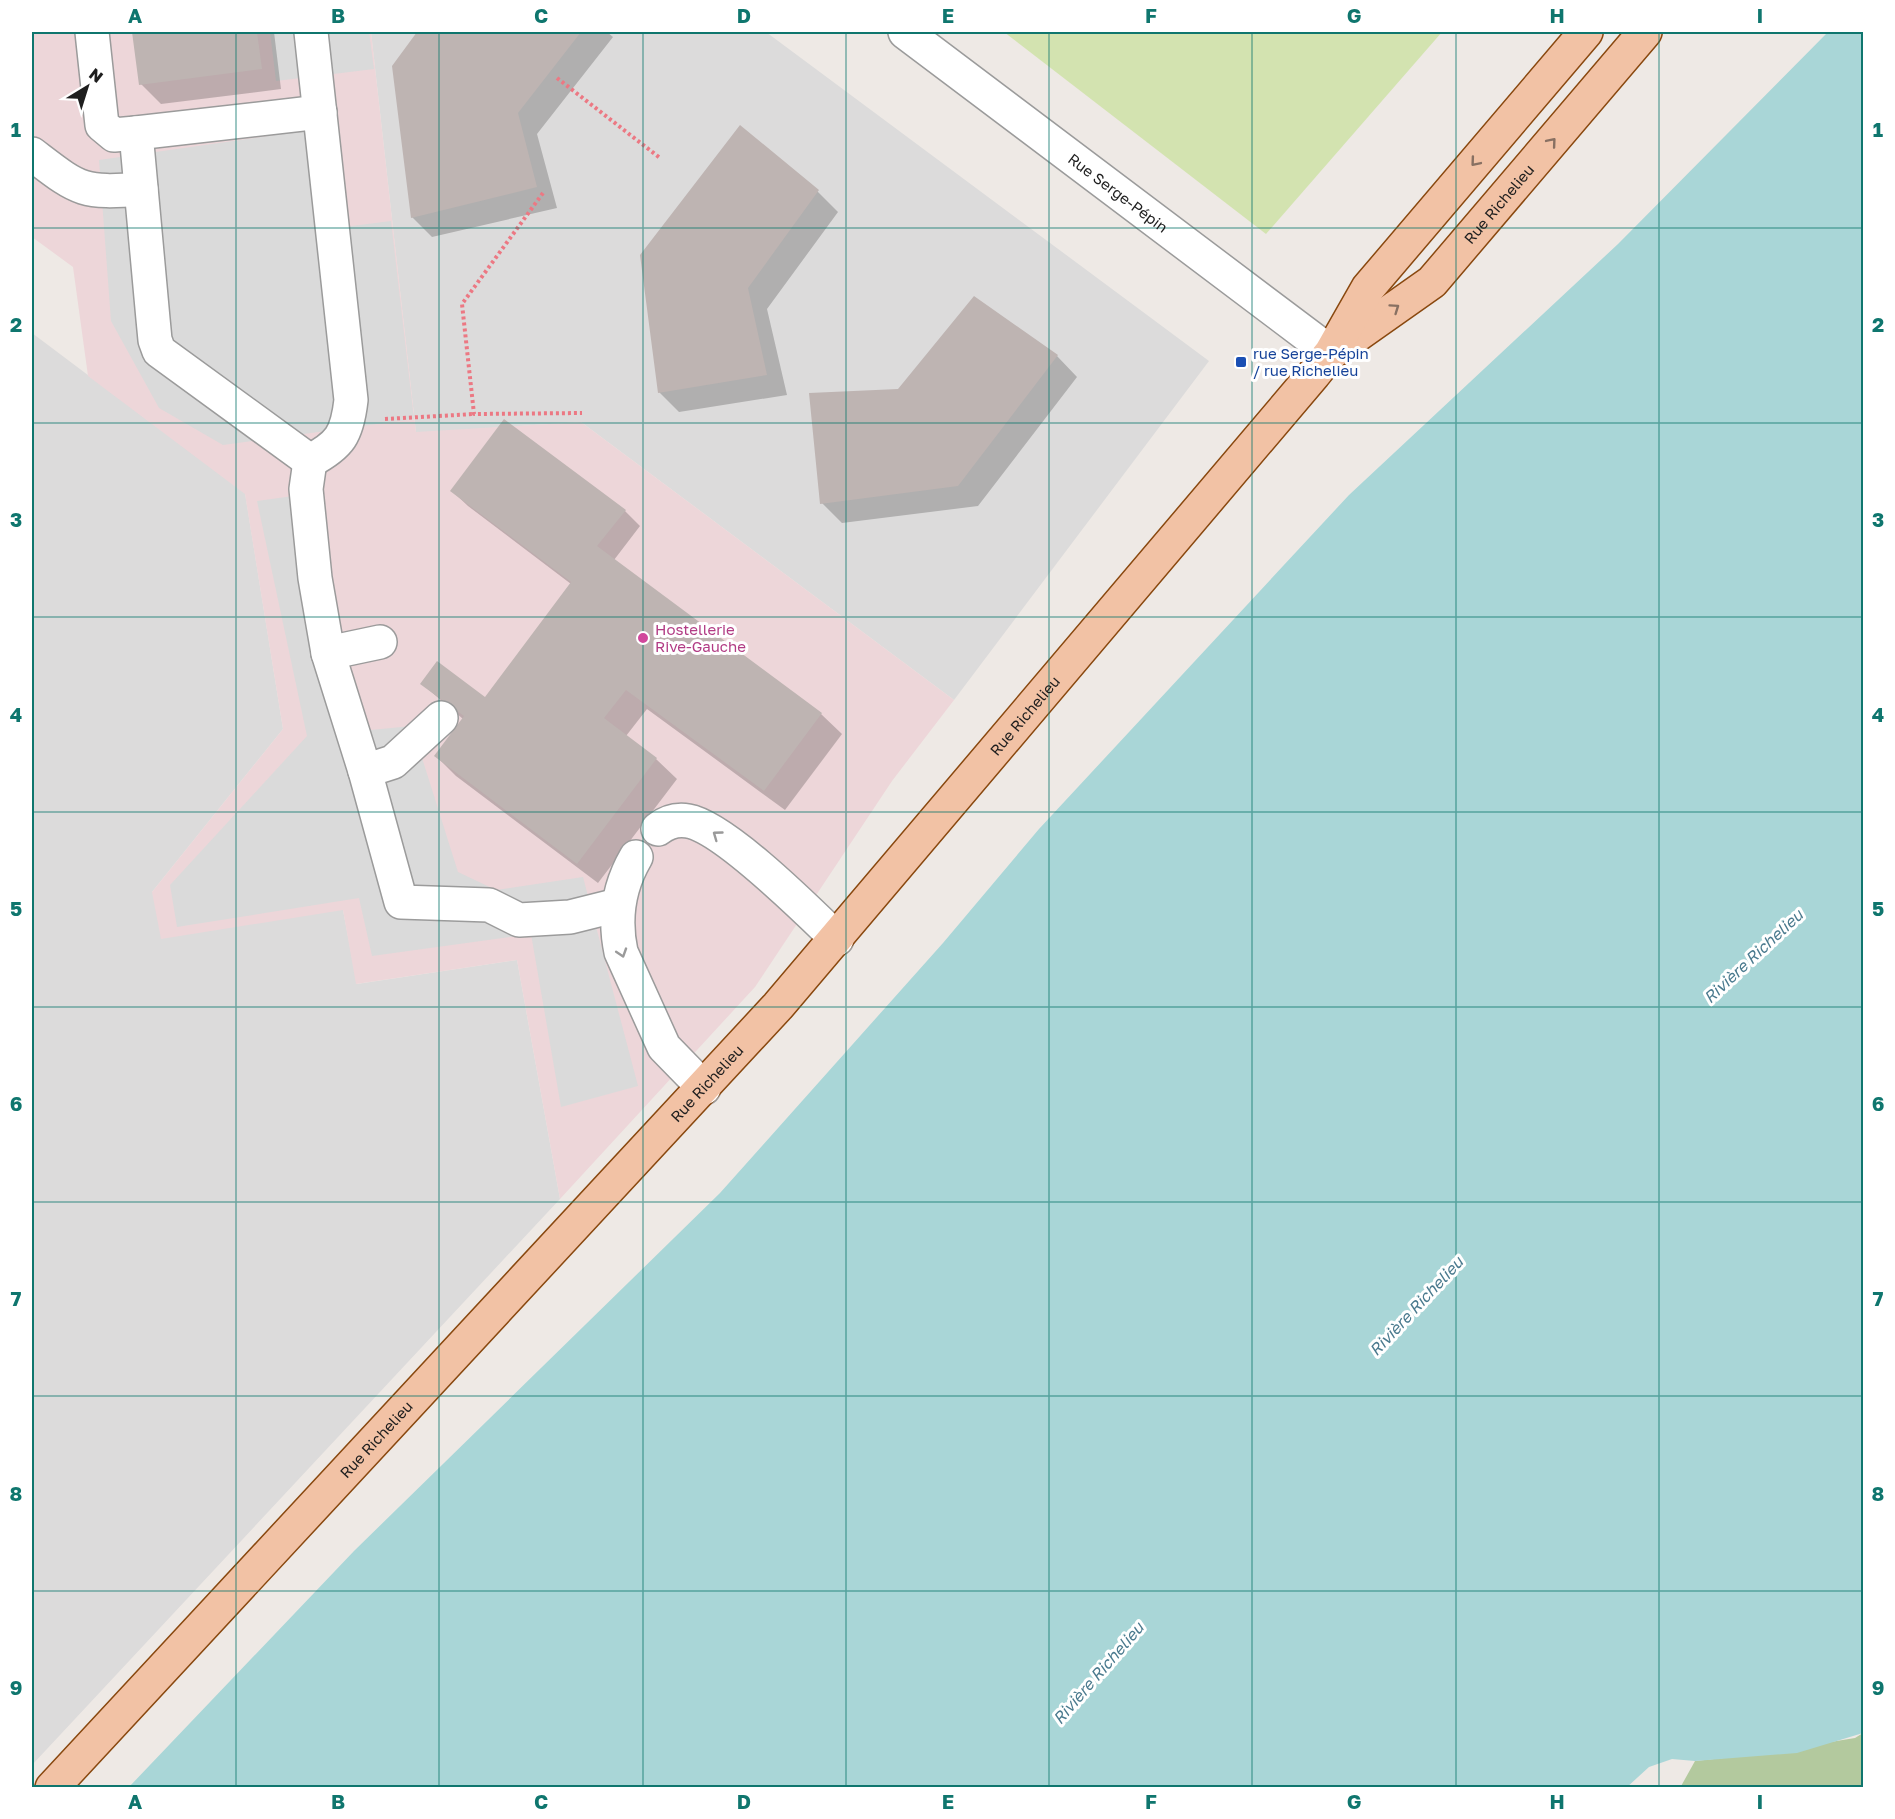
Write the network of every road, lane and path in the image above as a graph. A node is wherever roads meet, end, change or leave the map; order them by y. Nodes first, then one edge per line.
1 (92, 32) edge
2 (311, 32) edge
3 (905, 32) edge
4 (1586, 32) edge
5 (1645, 32) edge
6 (557, 78) dead end
7 (320, 112) junction
8 (136, 133) junction
9 (32, 154) edge
10 (660, 158) dead end
11 (141, 189) junction
12 (543, 193) dead end
13 (1330, 354) junction
14 (582, 413) dead end
15 (474, 414) junction
16 (349, 421) junction
17 (310, 461) junction
18 (380, 642) dead end
19 (328, 653) junction
20 (441, 718) dead end
21 (365, 771) junction
22 (658, 829) dead end
23 (636, 857) dead end
24 (618, 905) junction
25 (837, 939) junction
26 (704, 1088) junction
27 (52, 1788) edge

1 - 8 street
2 - 7 street
3 - 13 street, Rue Serge-Pépin
4 -> 13 main road, Rue Richelieu
13 -> 5 main road, Rue Richelieu
6 - 10 path
7 - 8 street
7 - 16 street
8 - 11 street
9 - 11 street
11 - 17 street
12 - 15 path
13 - 25 main road, Rue Richelieu
14 - 15 path
15 - 16 path
16 - 17 street
17 - 19 street
18 - 19 street
19 - 21 street
20 - 21 street
21 - 24 street
25 -> 22 street
23 - 24 street
24 -> 26 street
25 - 26 main road, Rue Richelieu
26 - 27 main road, Rue Richelieu

